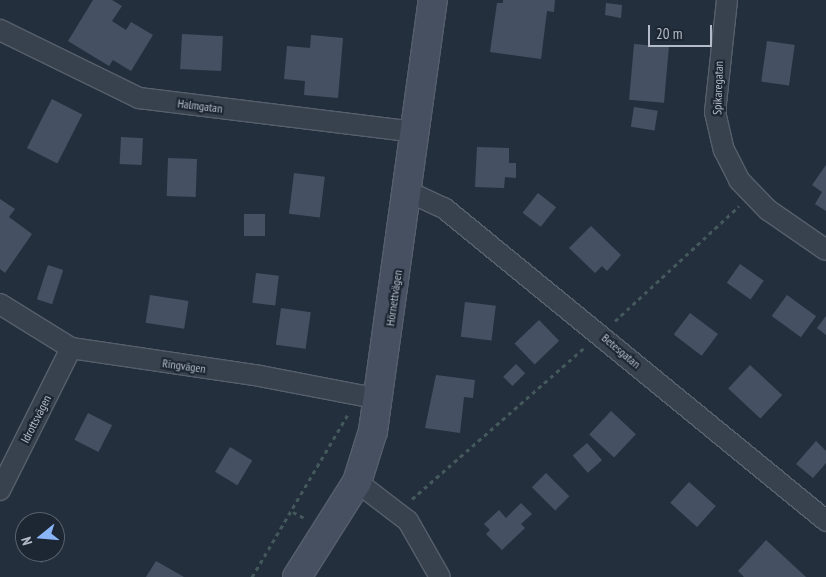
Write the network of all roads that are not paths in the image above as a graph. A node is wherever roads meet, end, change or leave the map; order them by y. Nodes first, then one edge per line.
1 (433, 0) edge
2 (727, 0) edge
3 (0, 30) edge
4 (415, 132) junction
5 (409, 192) junction
6 (826, 250) edge
7 (0, 304) edge
8 (72, 348) junction
9 (367, 397) junction
10 (357, 482) junction
11 (0, 490) edge
12 (826, 521) edge
13 (297, 577) edge
14 (440, 577) edge

1 - 4 street, Hörnettvägen
2 - 6 street, Spikaregatan
3 - 4 street, Halmgatan
4 - 5 street, Hörnettvägen
5 - 9 street, Hörnettvägen
5 - 12 street, Betesgatan
7 - 8 street, Ringvägen
8 - 9 street, Ringvägen
8 - 11 street, Idrottsvägen
9 - 10 street, Hörnettvägen
10 - 13 street, Hörnettvägen
10 - 14 street

